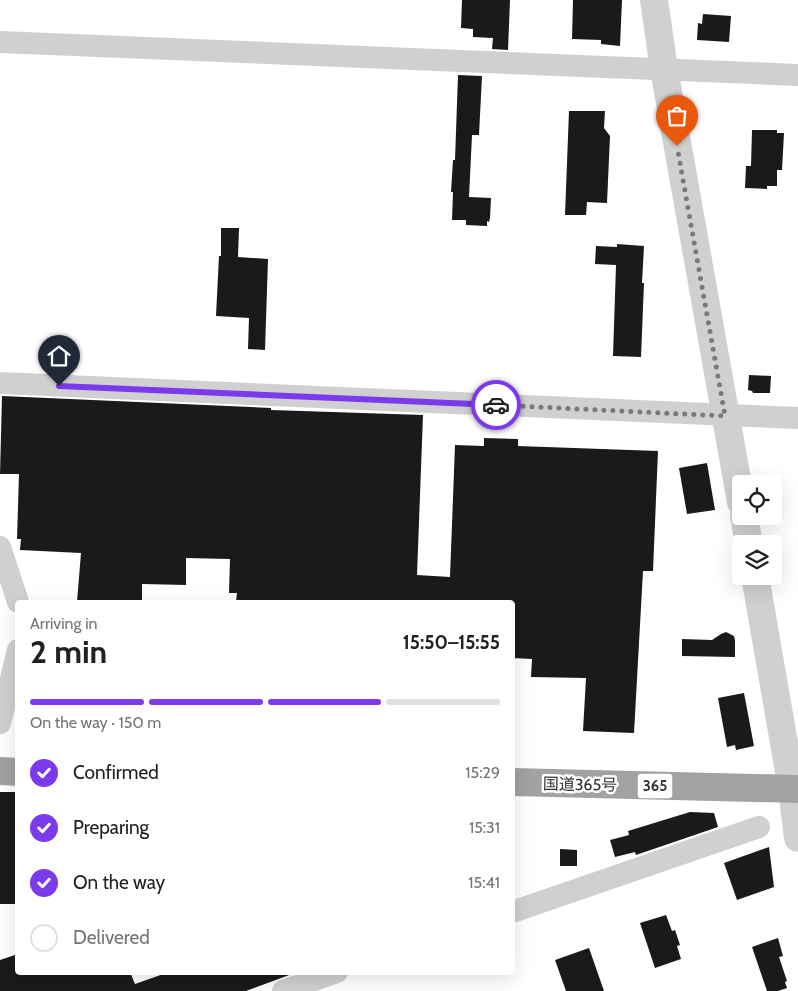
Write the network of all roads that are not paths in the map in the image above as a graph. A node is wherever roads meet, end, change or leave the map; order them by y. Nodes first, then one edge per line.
1 (654, 0) edge
2 (0, 42) edge
3 (664, 69) junction
4 (798, 75) edge
5 (0, 383) edge
6 (725, 416) junction
7 (798, 418) edge
8 (736, 475) edge
9 (0, 547) edge
10 (757, 585) edge
11 (17, 600) edge
12 (15, 662) edge
13 (0, 723) edge
14 (0, 771) edge
15 (15, 772) edge
16 (515, 782) edge
17 (795, 789) edge
18 (758, 827) dead end
19 (798, 838) edge
20 (515, 911) edge
21 (328, 975) edge
22 (283, 991) edge

1 - 3 street
2 - 3 street
3 - 4 street
3 - 6 street
5 - 6 street
6 - 7 street
6 - 8 street
9 - 11 street
10 - 17 street
12 - 13 street
14 - 15 highway
16 - 17 highway, 国道365号 / 365
17 - 19 street
18 - 20 street
21 - 22 street

